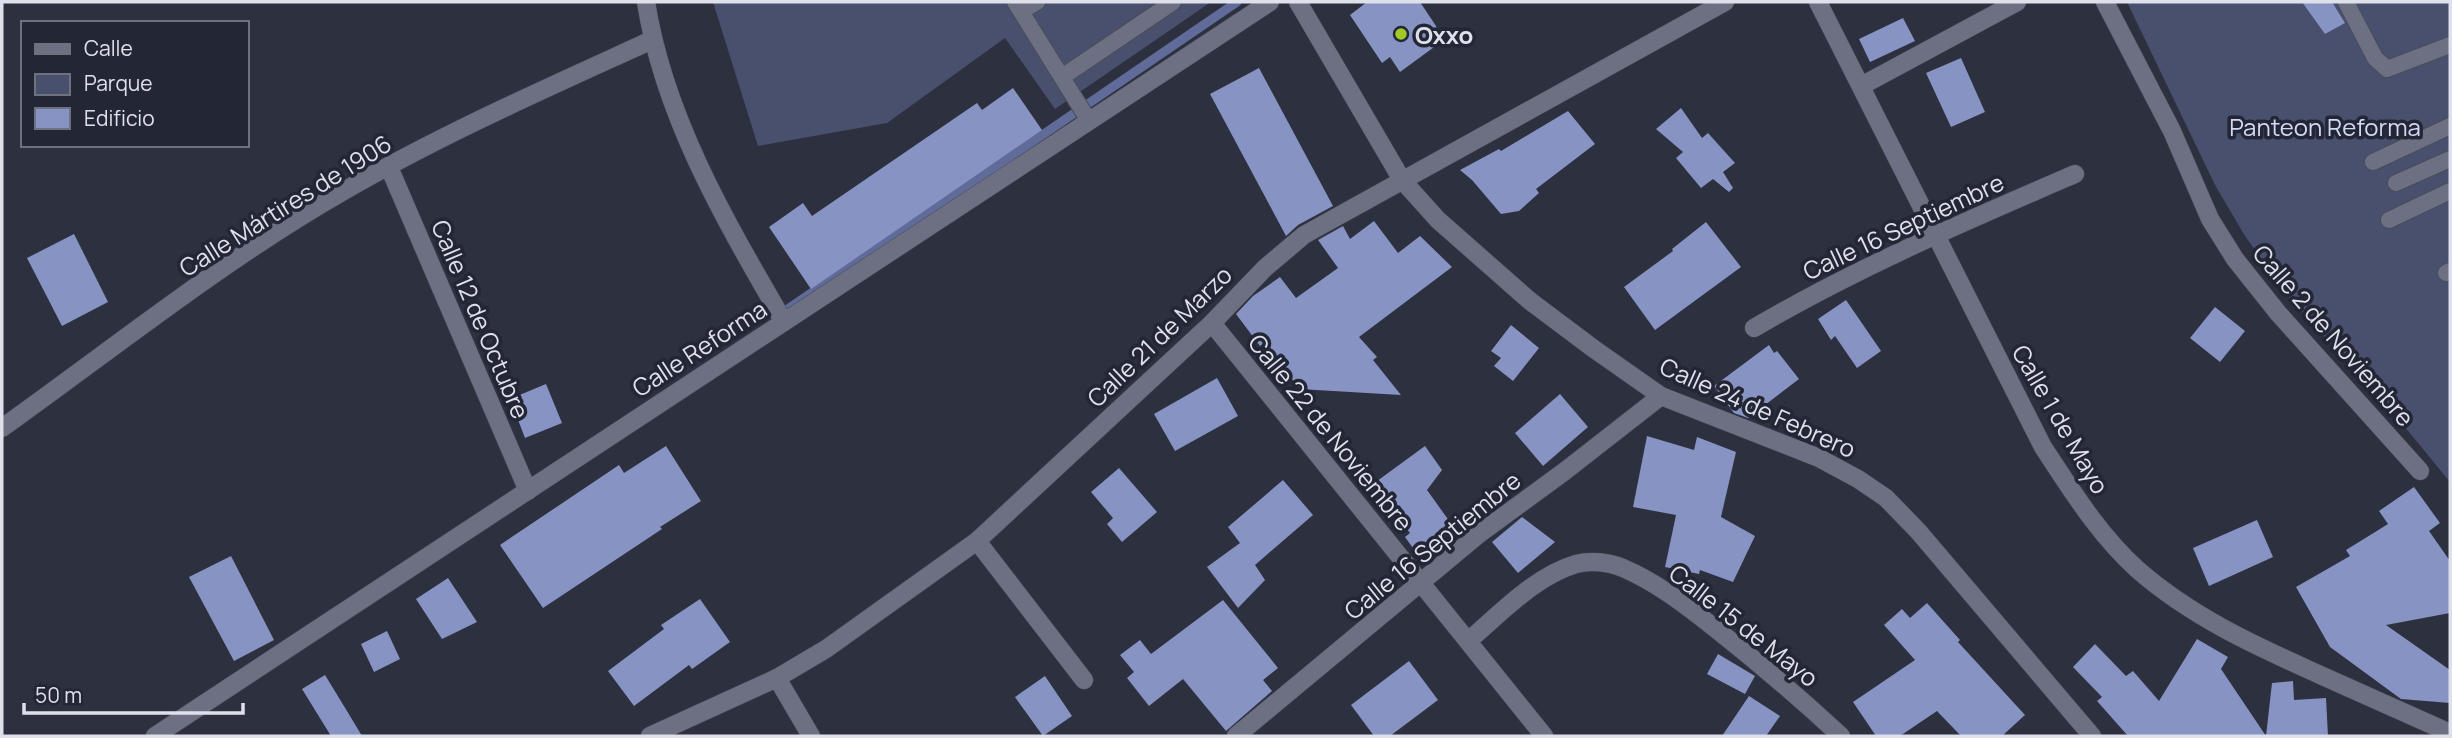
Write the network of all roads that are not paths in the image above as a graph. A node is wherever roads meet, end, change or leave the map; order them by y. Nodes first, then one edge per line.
1 (646, 2) edge
2 (1037, 2) edge
3 (1173, 2) edge
4 (1270, 2) edge
5 (1298, 2) edge
6 (1725, 2) edge
7 (1818, 2) edge
8 (2017, 2) edge
9 (2105, 2) edge
10 (2346, 2) edge
11 (1018, 7) edge
12 (652, 40) junction
13 (2450, 45) edge
14 (1062, 77) junction
15 (1861, 86) junction
16 (1089, 121) junction
17 (2450, 126) edge
18 (2450, 159) edge
19 (2373, 162) dead end
20 (389, 167) junction
21 (2075, 174) dead end
22 (1402, 180) junction
23 (2396, 183) dead end
24 (2450, 191) edge
25 (2389, 220) dead end
26 (1934, 235) junction
27 (784, 322) junction
28 (1212, 323) junction
29 (1754, 328) dead end
30 (1661, 396) junction
31 (2, 428) edge
32 (2420, 471) dead end
33 (528, 491) junction
34 (977, 541) junction
35 (1420, 583) junction
36 (1468, 641) junction
37 (777, 678) junction
38 (1084, 680) dead end
39 (2450, 733) edge
40 (155, 736) edge
41 (650, 736) edge
42 (811, 736) edge
43 (1236, 736) edge
44 (1544, 736) edge
45 (1841, 736) edge
46 (2092, 736) edge

1 - 12 street
2 - 11 lane
3 - 14 lane
4 - 16 street, Calle Reforma
5 - 22 street, Calle 24 de Febrero
6 - 22 street, Calle 21 de Marzo
7 - 15 street, Calle 1 de Mayo
8 - 15 street
9 - 32 street, Calle 2 de Noviembre
10 - 13 lane
11 - 14 lane
12 - 20 street, Calle Mártires de 1906
12 - 27 street
14 - 16 lane
15 - 26 street, Calle 1 de Mayo
16 - 27 street, Calle Reforma
17 - 19 lane
18 - 23 lane
20 - 31 street, Calle Mártires de 1906
20 - 33 street, Calle 12 de Octubre
21 - 26 street, Calle 16 Septiembre
22 - 28 street, Calle 21 de Marzo
22 - 30 street, Calle 24 de Febrero
24 - 25 lane
26 - 29 street, Calle 16 Septiembre
26 - 39 street, Calle 1 de Mayo
27 - 33 street, Calle Reforma
28 - 34 street, Calle 21 de Marzo
28 - 35 street, Calle 22 de Noviembre
30 - 35 street, Calle 16 Septiembre
30 - 46 street, Calle 24 de Febrero
33 - 40 street, Calle Reforma
34 - 37 street, Calle 21 de Marzo
34 - 38 street
35 - 36 street, Calle 22 de Noviembre
35 - 43 street, Calle 16 Septiembre
36 - 44 street, Calle 22 de Noviembre
36 - 45 street, Calle 15 de Mayo
37 - 41 street, Calle 21 de Marzo
37 - 42 street

